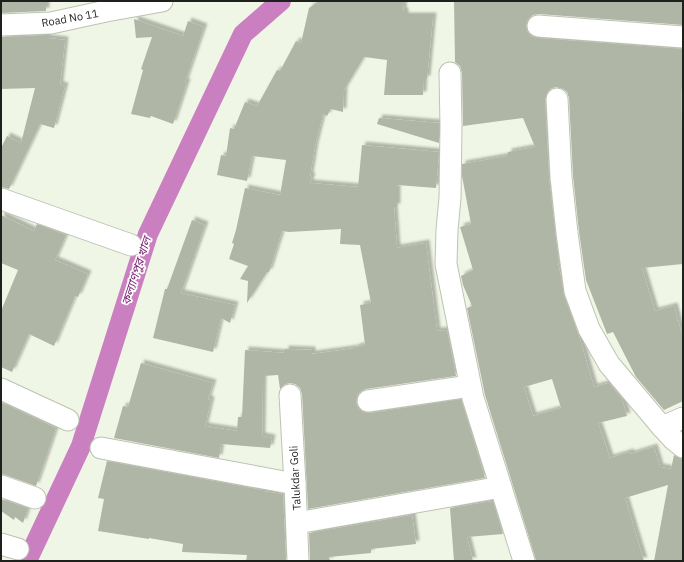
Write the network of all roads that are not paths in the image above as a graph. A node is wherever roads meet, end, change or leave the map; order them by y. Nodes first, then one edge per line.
1 (162, 1) edge
2 (106, 6) edge
3 (1, 25) edge
4 (538, 26) dead end
5 (683, 37) edge
6 (450, 73) dead end
7 (557, 99) dead end
8 (1, 199) edge
9 (132, 245) dead end
10 (470, 386) junction
11 (1, 389) edge
12 (290, 394) dead end
13 (368, 401) dead end
14 (683, 418) edge
15 (68, 420) dead end
16 (662, 427) junction
17 (683, 446) edge
18 (101, 448) dead end
19 (295, 484) junction
20 (1, 486) edge
21 (501, 487) junction
22 (35, 498) dead end
23 (297, 523) junction
24 (298, 561) edge
25 (524, 561) edge

1 - 2 street, Road No 11
2 - 3 street, Road No 11
4 - 5 street
6 - 10 street
7 - 16 street
8 - 9 street
10 - 13 street
10 - 21 street
11 - 15 street
12 - 19 street, Talukdar Goli
14 - 16 street
16 - 17 street
18 - 19 street
19 - 23 street, Talukdar Goli
20 - 22 street
21 - 23 street
21 - 25 street
23 - 24 street, Talukdar Goli

